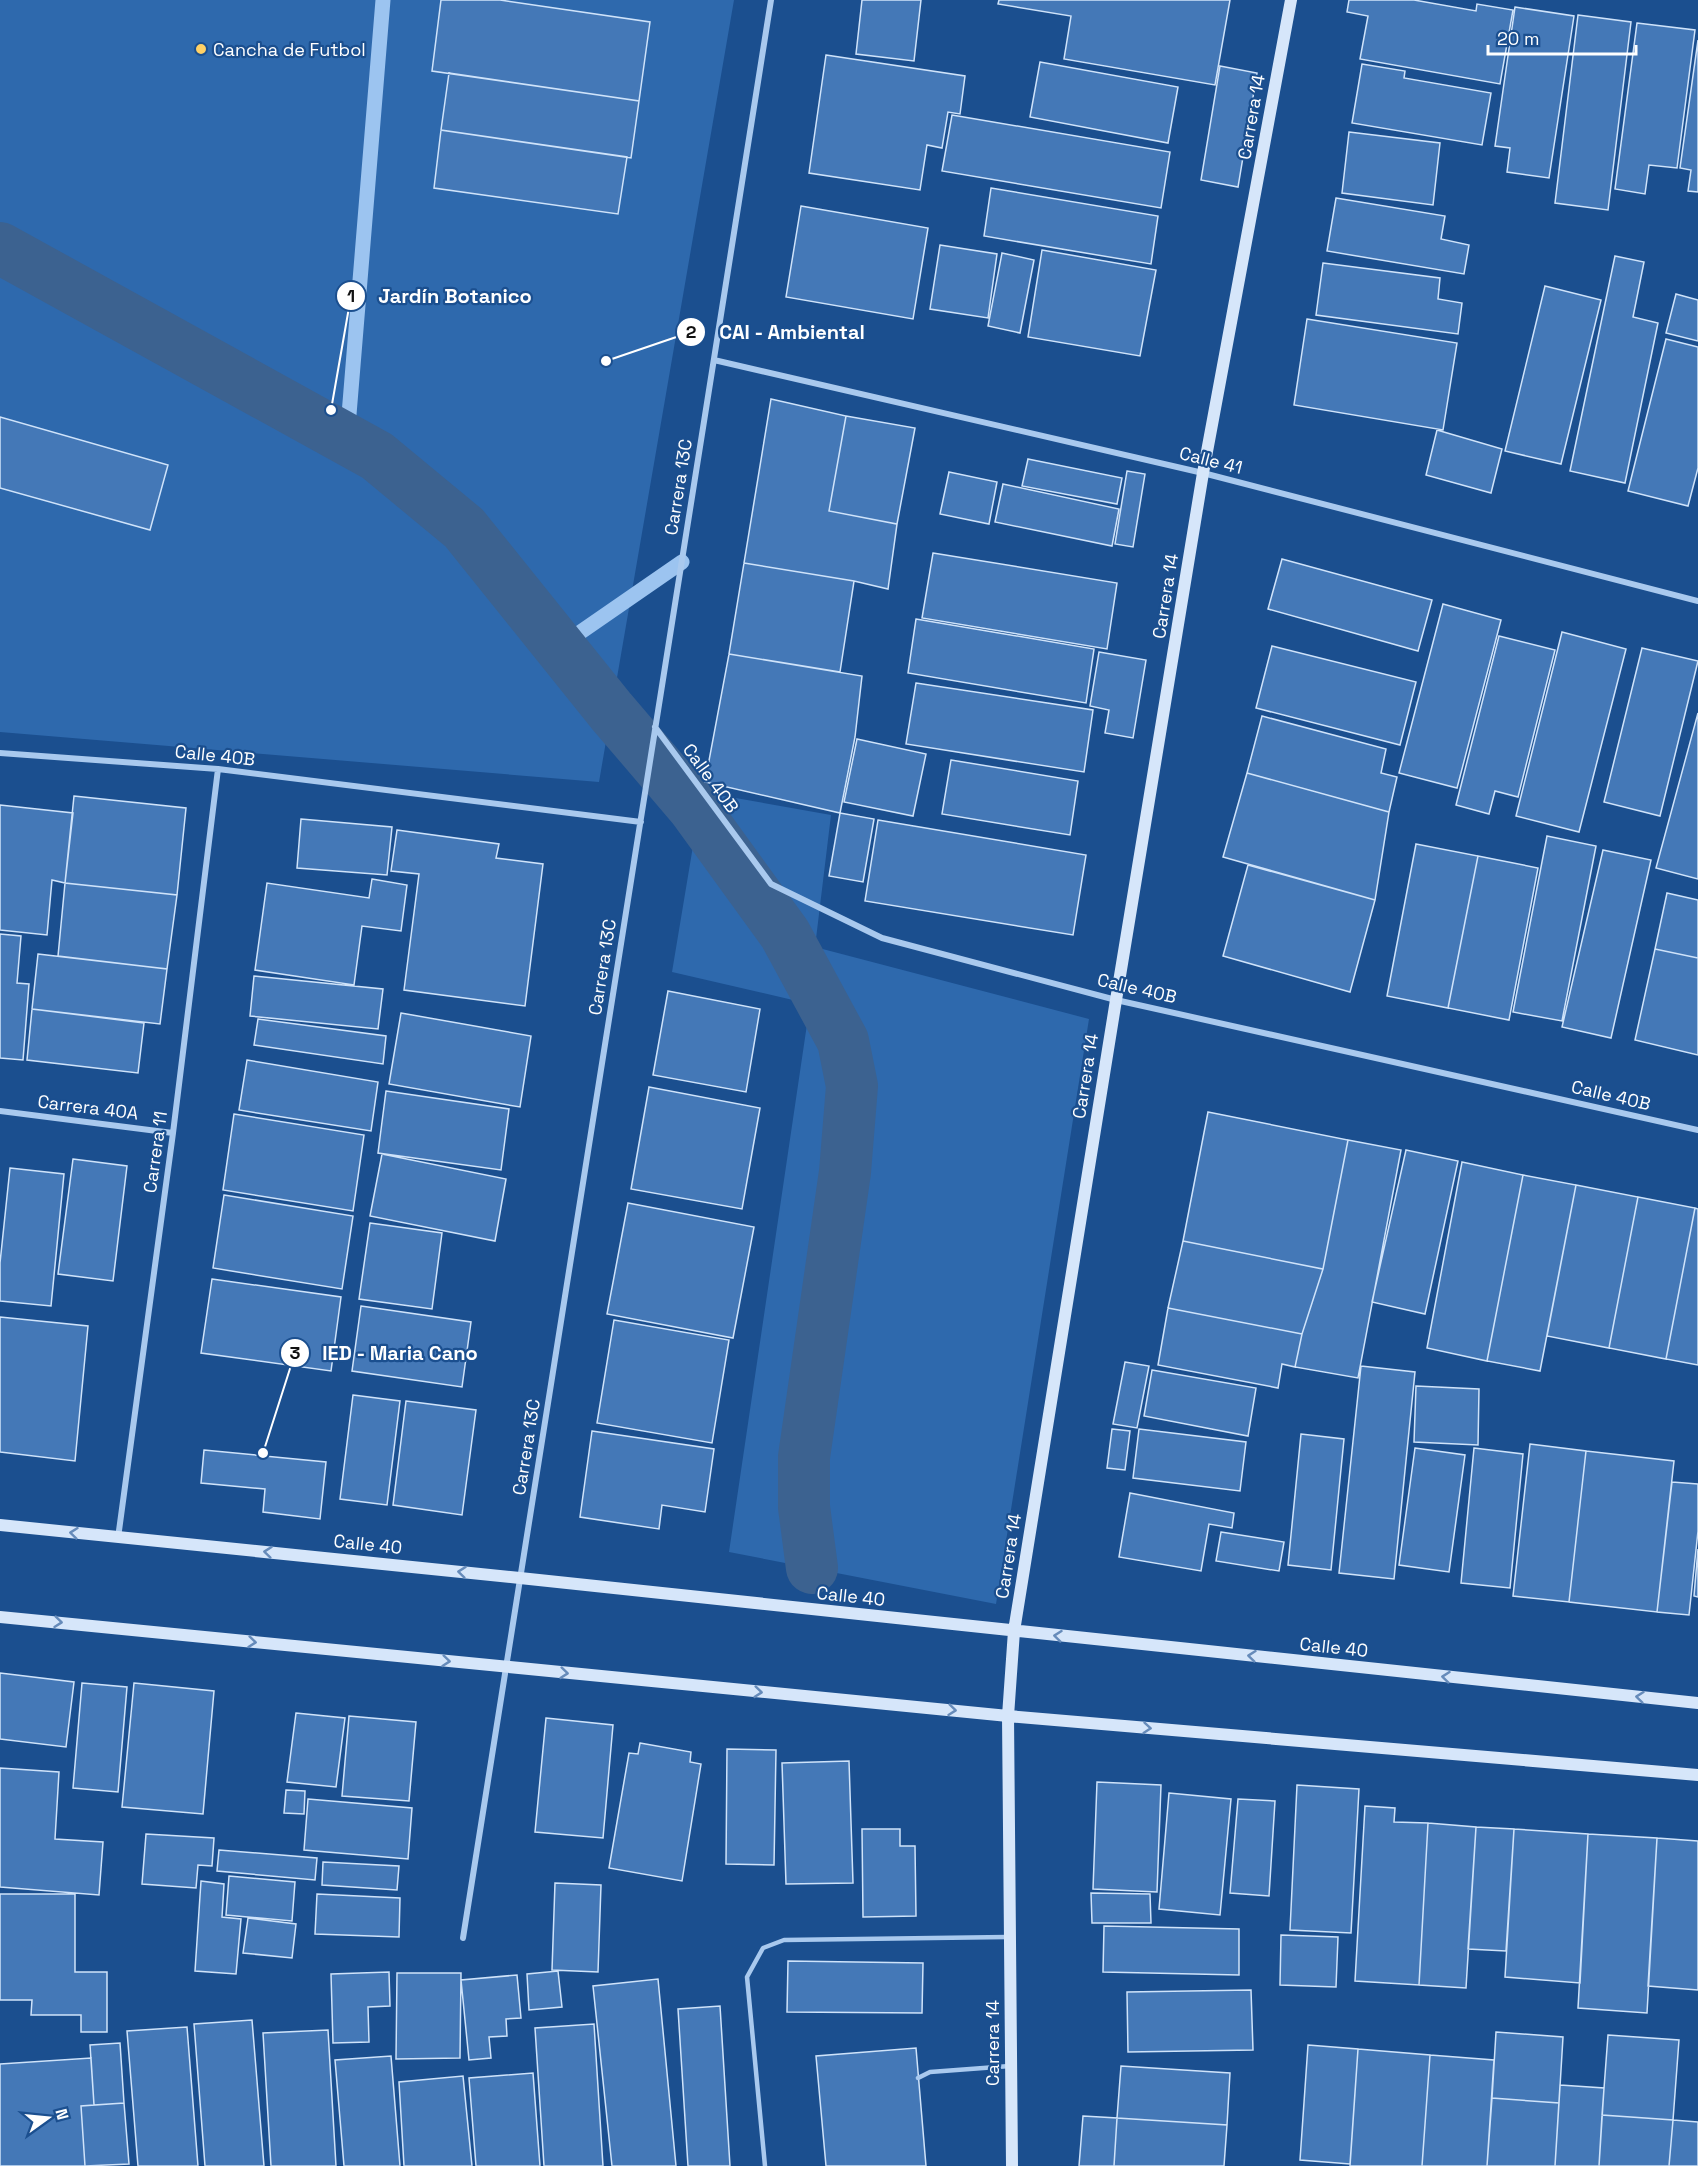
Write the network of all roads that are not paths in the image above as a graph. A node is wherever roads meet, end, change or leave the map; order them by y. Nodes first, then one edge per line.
1 (771, 0) edge
2 (1291, 0) edge
3 (714, 360) junction
4 (1203, 473) junction
5 (1698, 601) edge
6 (655, 727) junction
7 (0, 753) edge
8 (218, 769) junction
9 (640, 822) junction
10 (1116, 1000) junction
11 (0, 1112) edge
12 (1698, 1130) edge
13 (173, 1133) junction
14 (0, 1526) edge
15 (118, 1538) junction
16 (520, 1578) junction
17 (0, 1617) edge
18 (1014, 1632) junction
19 (506, 1667) junction
20 (1698, 1703) edge
21 (1008, 1716) junction
22 (1698, 1775) edge
23 (1010, 1937) junction
24 (463, 1938) dead end
25 (1010, 2066) junction
26 (918, 2078) dead end
27 (765, 2166) edge
28 (1012, 2166) edge

1 - 3 street, Carrera 13C
2 - 4 street, Carrera 14
3 - 4 street, Calle 41
3 - 6 street, Carrera 13C
4 - 5 street, Calle 41
4 - 10 street, Carrera 14
6 - 9 street, Carrera 13C
6 - 10 street, Calle 40B
7 - 8 street, Calle 40B
8 - 9 street, Calle 40B
8 - 13 street, Carrera 11
9 - 16 street, Carrera 13C
10 - 12 street, Calle 40B
10 - 18 street, Carrera 14
11 - 13 street, Carrera 40A
13 - 15 street, Carrera 11
15 -> 14 street, Calle 40
16 -> 15 street, Calle 40
16 - 18 street, Calle 40
16 - 19 street, Carrera 13C
17 -> 19 street
20 -> 18 street, Calle 40
18 - 21 street, Carrera 14
19 -> 21 street
19 - 24 street, Carrera 13C
21 -> 22 street
21 - 23 street, Carrera 14
23 - 25 street, Carrera 14
23 - 27 lane
25 - 26 lane
25 - 28 street, Carrera 14

